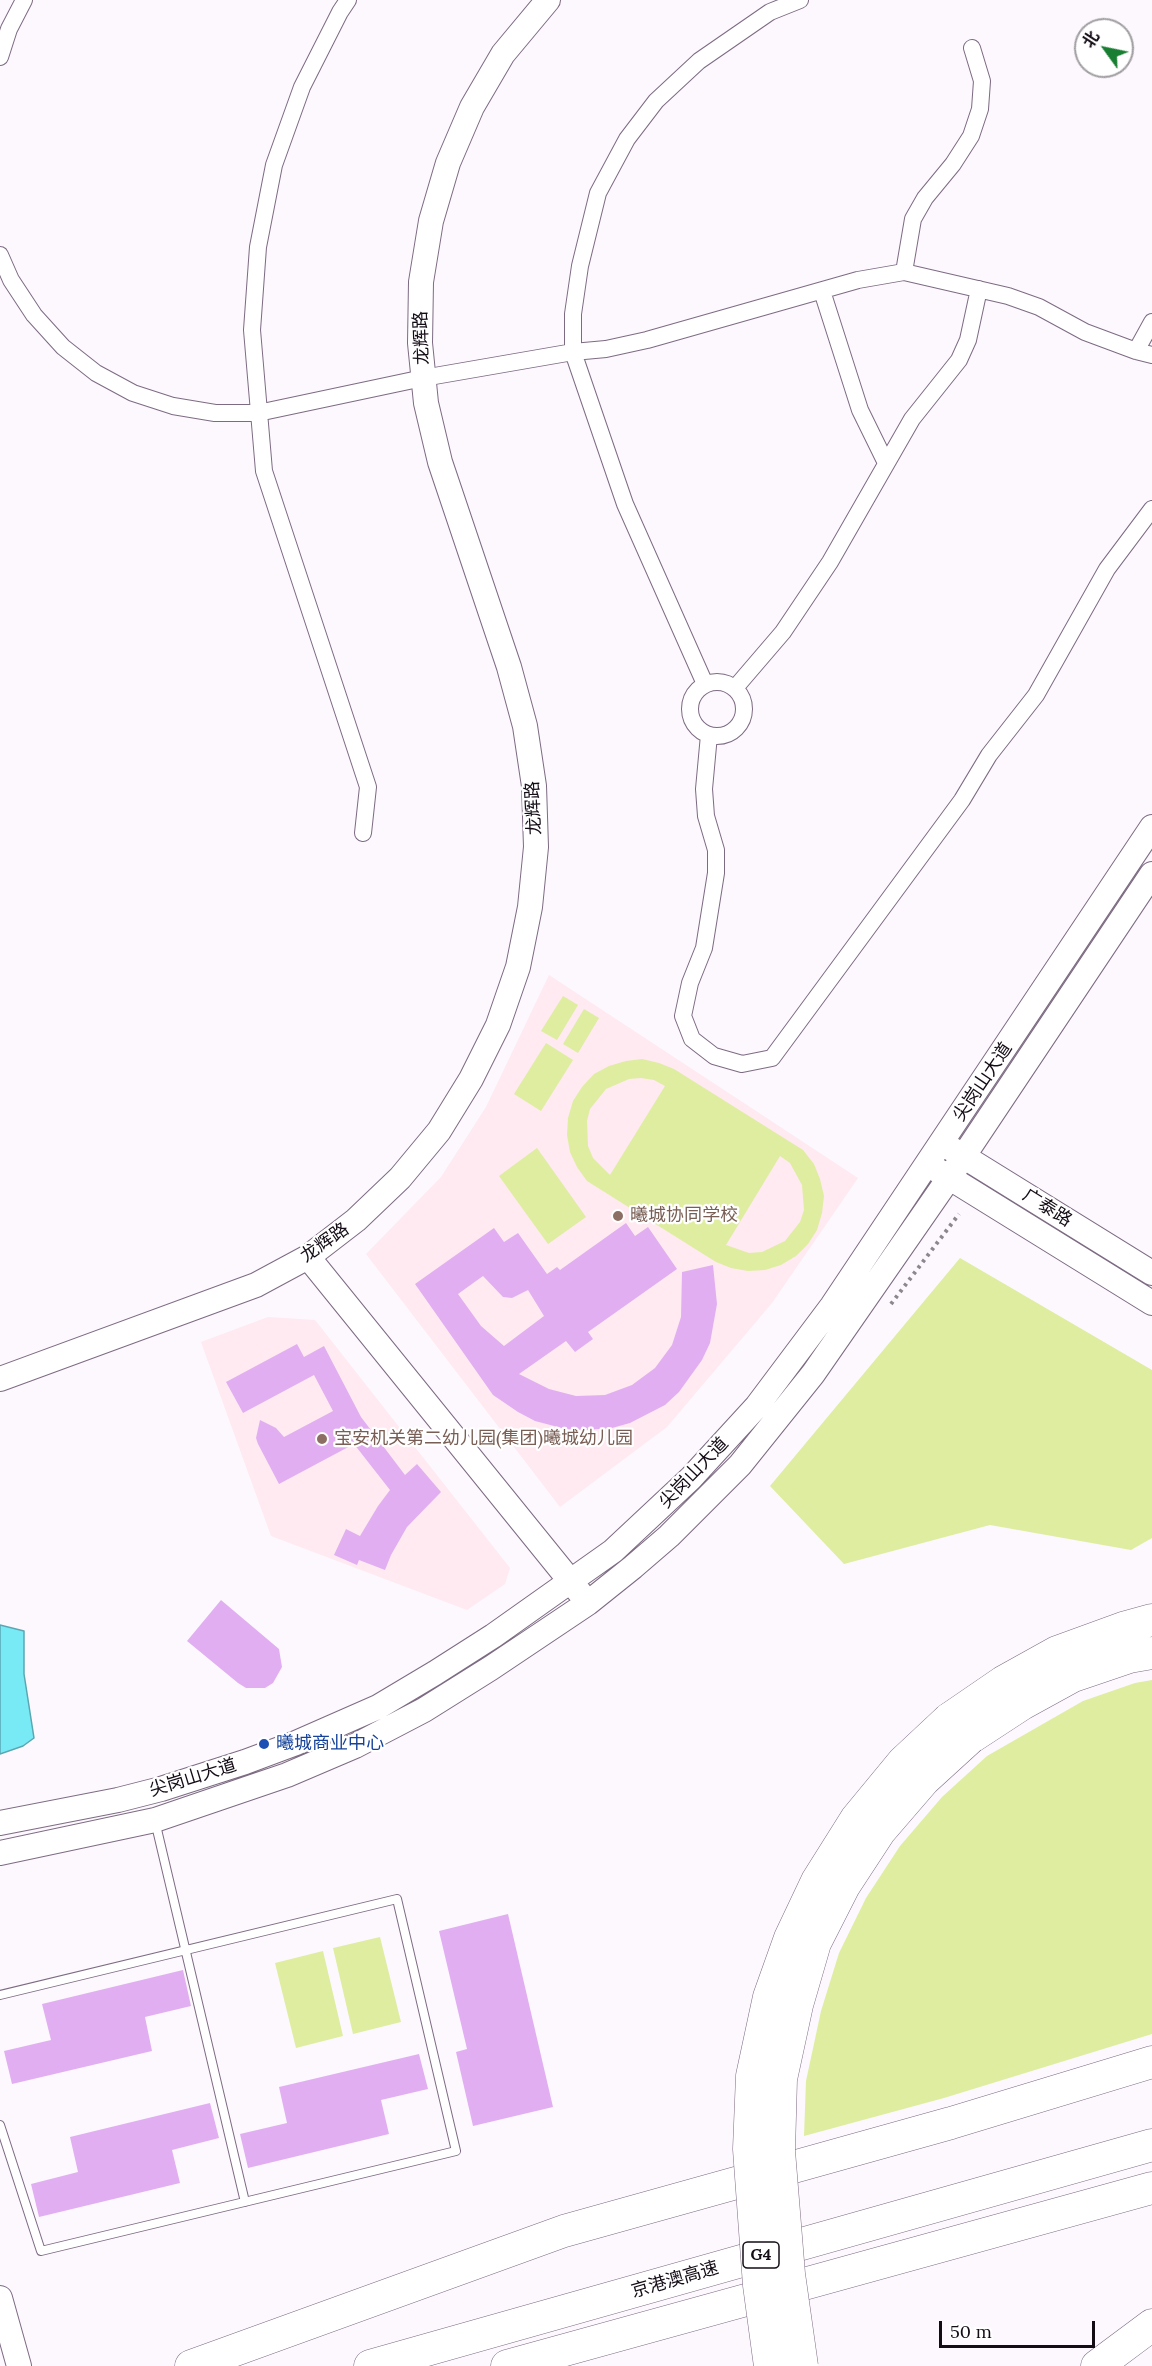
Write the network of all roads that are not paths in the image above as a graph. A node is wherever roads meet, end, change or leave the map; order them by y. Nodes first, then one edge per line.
1 (24, 0) edge
2 (348, 0) edge
3 (548, 0) edge
4 (800, 0) edge
5 (972, 48) dead end
6 (0, 57) edge
7 (0, 255) edge
8 (904, 272) junction
9 (979, 289) junction
10 (822, 291) junction
11 (1152, 322) edge
12 (573, 352) junction
13 (1144, 353) edge
14 (423, 378) junction
15 (258, 413) junction
16 (886, 463) junction
17 (1152, 509) edge
18 (705, 684) junction
19 (735, 688) junction
20 (709, 735) junction
21 (1152, 827) edge
22 (363, 833) dead end
23 (1152, 874) edge
24 (942, 1143) junction
25 (964, 1157) junction
26 (928, 1165) junction
27 (950, 1178) junction
28 (308, 1257) junction
29 (1152, 1273) edge
30 (1152, 1303) edge
31 (0, 1379) edge
32 (571, 1582) junction
33 (588, 1603) junction
34 (1152, 1620) edge
35 (1152, 1653) edge
36 (959, 1728) junction
37 (155, 1820) junction
38 (0, 1823) edge
39 (0, 1853) edge
40 (186, 1950) junction
41 (0, 1995) edge
42 (1152, 2062) edge
43 (0, 2125) edge
44 (1152, 2145) edge
45 (1152, 2188) edge
46 (245, 2202) junction
47 (0, 2298) edge
48 (1152, 2325) edge
49 (19, 2366) edge
50 (191, 2366) edge
51 (370, 2366) edge
52 (507, 2366) edge
53 (770, 2366) edge
54 (802, 2366) edge
55 (1097, 2366) edge

1 - 6 street
2 - 15 street
3 - 14 main road, 龙辉路
4 - 12 street
5 - 8 street
7 - 15 street
8 - 9 street
8 - 10 street
9 - 13 street
9 - 16 street
10 - 12 street
10 - 16 street
11 - 13 street
12 - 14 street
12 - 18 street
14 - 15 street
14 - 28 main road, 龙辉路
15 - 22 street
16 - 19 street
17 - 20 street
18 - 19 street
18 - 20 street
19 - 20 street
21 - 24 main road, 尖岗山大道
23 - 25 main road, 尖岗山大道
24 - 25 main road, 广泰路
24 - 26 main road, 尖岗山大道
25 - 27 main road, 尖岗山大道
25 - 29 main road, 广泰路
26 - 27 main road, 广泰路
26 - 32 main road, 尖岗山大道
27 - 30 main road, 广泰路
27 - 33 main road, 尖岗山大道
28 - 31 main road, 龙辉路
28 - 32 main road
32 - 33 main road
32 - 38 main road, 尖岗山大道
33 - 37 main road, 尖岗山大道
34 - 36 highway
35 - 36 highway
36 - 53 highway, bridge
36 - 54 highway, bridge
37 - 39 main road, 尖岗山大道
37 - 40 lane
40 - 41 lane
40 - 46 lane
40 - 46 lane
42 - 50 highway
43 - 46 lane
44 - 51 highway, 京港澳高速 / G4
45 - 52 highway, 京港澳高速 / G4
47 - 49 main road
48 - 55 highway

